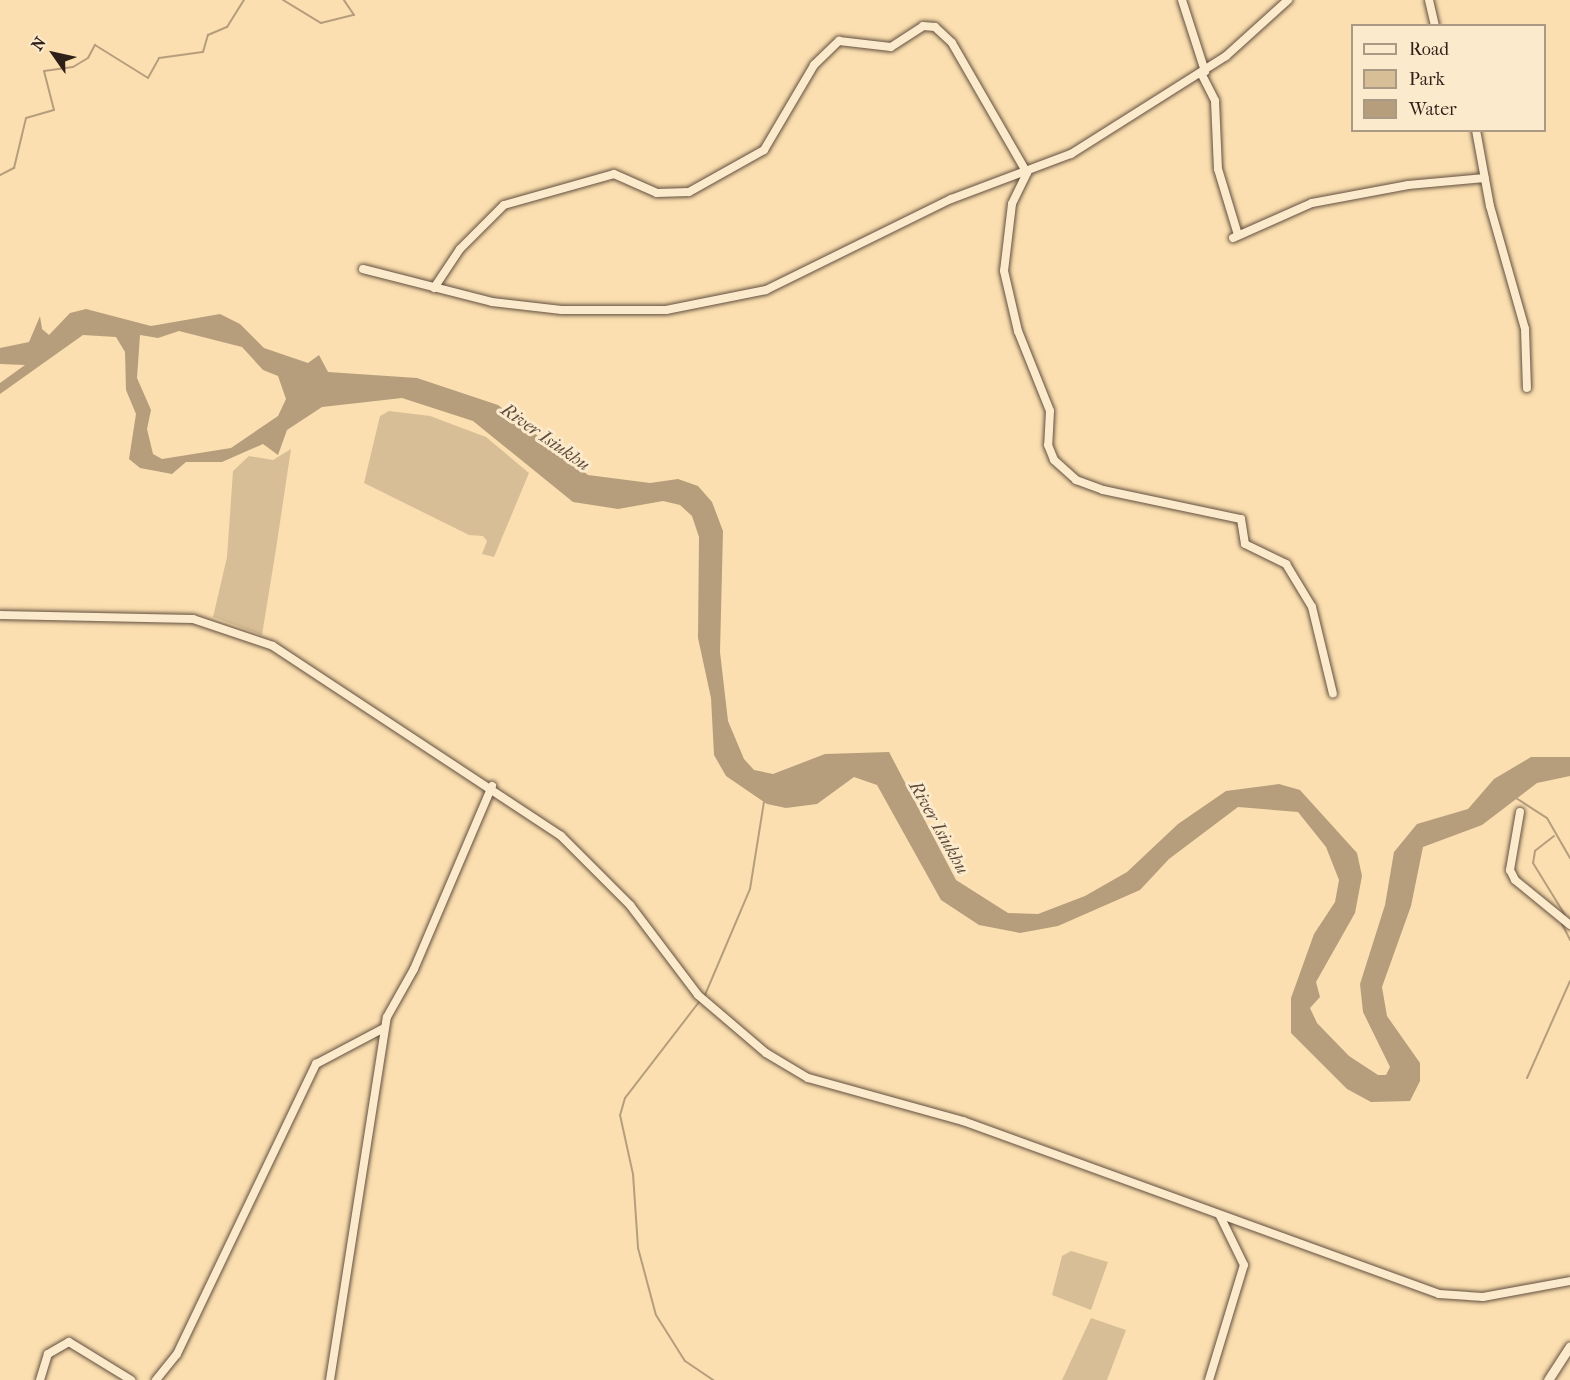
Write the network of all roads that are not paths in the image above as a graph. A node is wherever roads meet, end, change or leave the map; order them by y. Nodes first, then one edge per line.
1 (1182, 0) edge
2 (1288, 0) edge
3 (1429, 0) edge
4 (1435, 24) edge
5 (1203, 72) junction
6 (1476, 132) edge
7 (1027, 173) junction
8 (1485, 178) junction
9 (363, 269) dead end
10 (434, 288) junction
11 (1527, 388) dead end
12 (0, 615) edge
13 (1333, 694) dead end
14 (492, 786) junction
15 (1520, 812) dead end
16 (1570, 925) edge
17 (384, 1028) junction
18 (1220, 1216) junction
19 (1570, 1281) edge
20 (1570, 1346) edge
21 (40, 1380) edge
22 (131, 1380) edge
23 (156, 1380) edge
24 (330, 1380) edge
25 (1209, 1380) edge
26 (1548, 1380) edge

1 - 5 street
2 - 5 street
3 - 4 street
5 - 7 street
5 - 8 street
6 - 8 street
7 - 10 street
7 - 10 street
7 - 13 street
8 - 11 street
9 - 10 street
12 - 14 street
14 - 17 street
14 - 18 street
15 - 16 street
17 - 23 street
17 - 24 street
18 - 19 street
18 - 25 street
20 - 26 street
21 - 22 street

